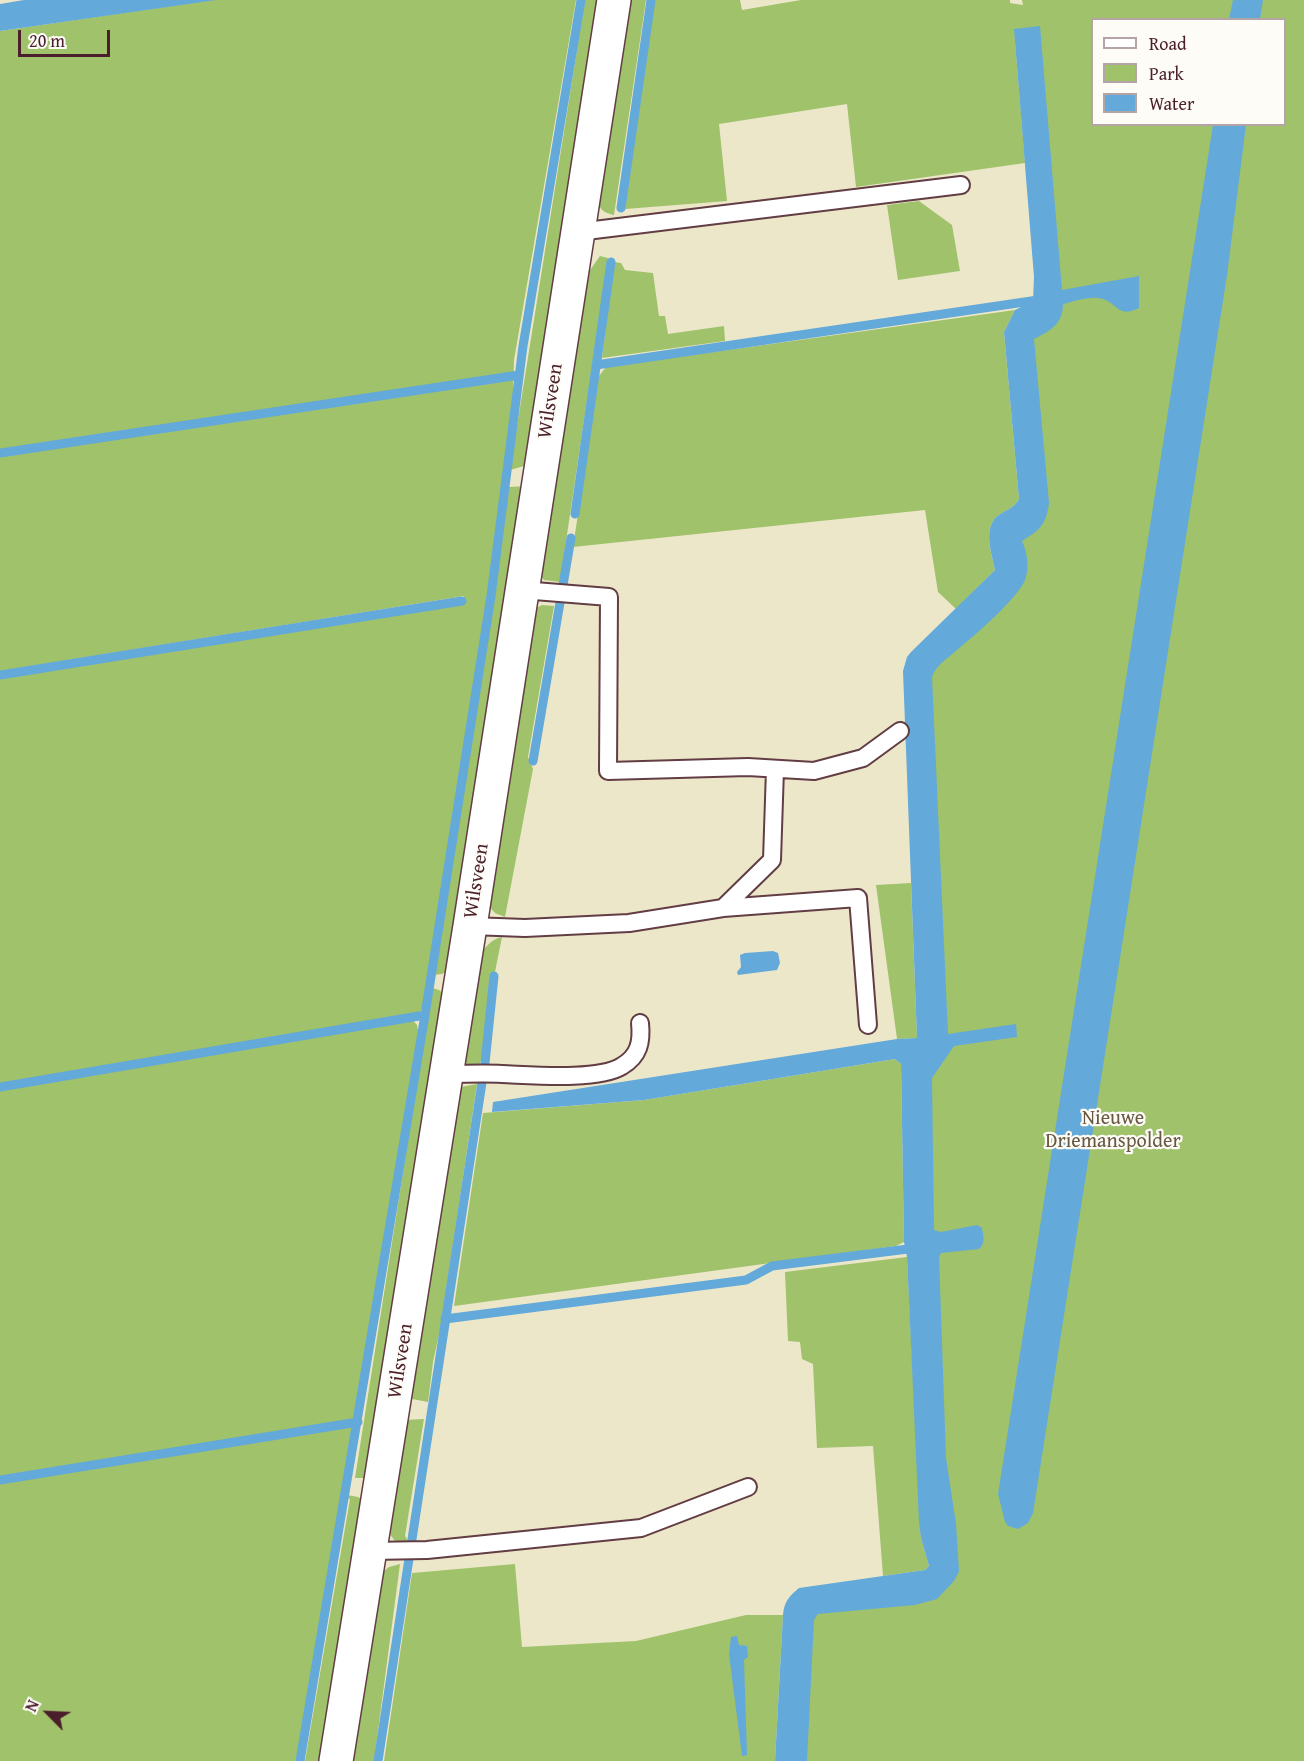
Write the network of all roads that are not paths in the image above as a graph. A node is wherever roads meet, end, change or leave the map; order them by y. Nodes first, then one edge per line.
1 (614, 0) edge
2 (961, 185) dead end
3 (578, 232) junction
4 (522, 590) junction
5 (900, 731) dead end
6 (775, 769) junction
7 (723, 908) junction
8 (470, 926) junction
9 (640, 1023) dead end
10 (868, 1025) dead end
11 (460, 1074) junction
12 (748, 1487) dead end
13 (370, 1551) junction
14 (336, 1761) edge

1 - 3 street, Wilsveen
2 - 3 lane
3 - 4 street, Wilsveen
4 - 6 lane
4 - 8 street, Wilsveen
5 - 6 lane
6 - 7 lane
7 - 8 lane
7 - 10 lane
8 - 11 street, Wilsveen
9 - 11 lane
11 - 13 street, Wilsveen
12 - 13 lane
13 - 14 street, Wilsveen

